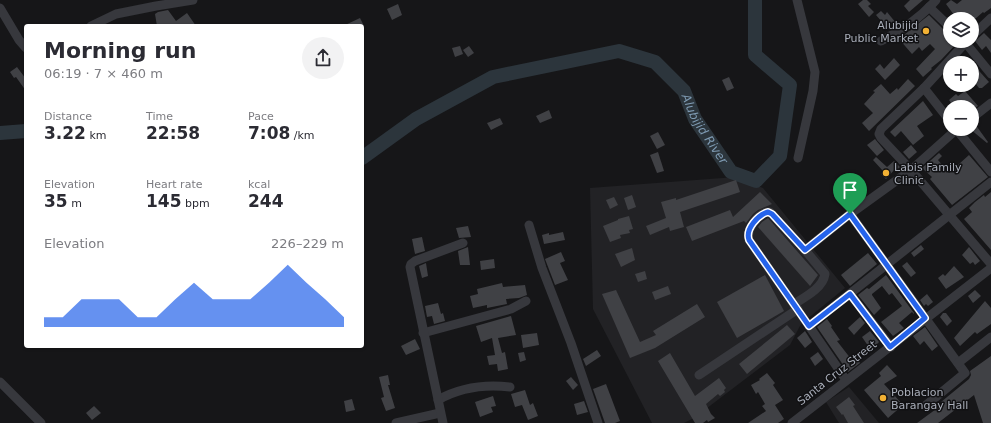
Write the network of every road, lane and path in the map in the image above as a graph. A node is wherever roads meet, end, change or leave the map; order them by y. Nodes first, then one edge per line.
1 (193, 0) edge
2 (797, 0) edge
3 (936, 0) edge
4 (930, 7) junction
5 (0, 8) edge
6 (991, 18) edge
7 (943, 20) edge
8 (95, 24) edge
9 (979, 29) edge
10 (881, 41) dead end
11 (24, 46) edge
12 (960, 48) edge
13 (973, 48) edge
14 (991, 74) edge
15 (924, 88) junction
16 (991, 103) edge
17 (943, 112) edge
18 (979, 112) edge
19 (949, 136) edge
20 (963, 136) edge
21 (798, 158) dead end
22 (911, 170) junction
23 (991, 172) edge
24 (991, 182) edge
25 (850, 214) junction
26 (949, 215) junction
27 (529, 225) dead end
28 (463, 243) dead end
29 (805, 250) junction
30 (991, 264) edge
31 (888, 265) junction
32 (991, 268) edge
33 (850, 294) junction
34 (526, 301) dead end
35 (796, 307) junction
36 (925, 318) junction
37 (809, 326) junction
38 (423, 333) junction
39 (991, 337) edge
40 (890, 347) junction
41 (958, 363) junction
42 (699, 375) dead end
43 (846, 380) junction
44 (0, 382) edge
45 (510, 387) dead end
46 (438, 400) junction
47 (925, 406) dead end
48 (440, 413) junction
49 (41, 423) edge
50 (396, 423) edge
51 (442, 423) edge
52 (598, 423) edge
53 (792, 423) edge

1 - 8 street
2 - 21 street
3 - 4 street
4 - 7 street
4 - 10 street
5 - 11 street
6 - 9 street
12 - 15 street
13 - 14 street
15 - 17 street
15 - 22 street
16 - 18 street
19 - 22 street
20 - 23 street
22 - 25 street
22 - 26 street
24 - 26 street
25 - 29 street
25 - 31 street
26 - 30 street
26 - 31 street
27 - 52 street
28 - 38 street
29 - 35 street
29 - 35 street
31 - 33 street
31 - 36 street
32 - 36 street, Santa Cruz Street
33 - 37 street
33 - 40 street
34 - 38 street
35 - 37 street
35 - 42 street
36 - 40 street, Santa Cruz Street
36 - 41 street
37 - 43 street
38 - 46 street
39 - 41 street
40 - 43 street, Santa Cruz Street
41 - 47 street
43 - 53 street, Santa Cruz Street
44 - 49 street
45 - 46 street
46 - 48 street
48 - 50 street
48 - 51 street

